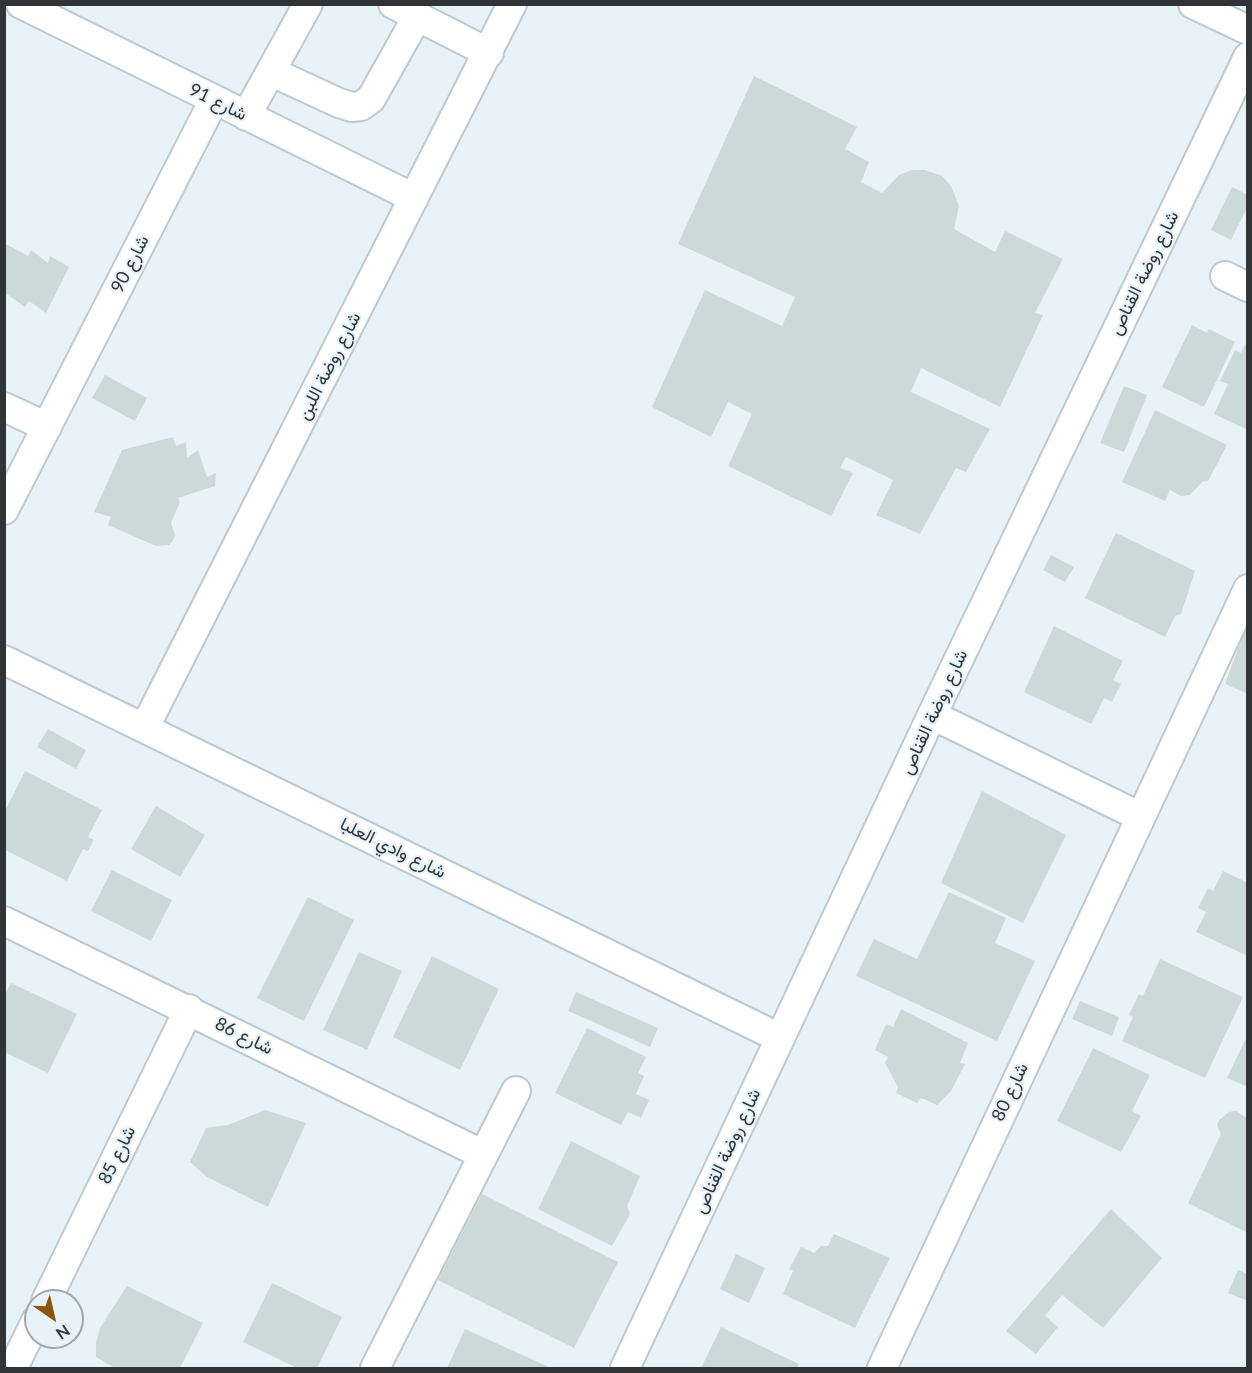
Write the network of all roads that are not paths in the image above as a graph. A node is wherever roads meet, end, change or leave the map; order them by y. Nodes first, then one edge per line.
1 (21, 4) edge
2 (308, 4) edge
3 (1193, 4) edge
4 (510, 5) edge
5 (405, 11) edge
6 (1248, 30) edge
7 (489, 53) junction
8 (1248, 57) edge
9 (272, 72) junction
10 (214, 100) junction
11 (246, 116) junction
12 (414, 198) junction
13 (4, 407) edge
14 (47, 427) junction
15 (4, 510) edge
16 (1248, 589) edge
17 (4, 660) edge
18 (932, 716) junction
19 (145, 727) junction
20 (1139, 816) junction
21 (4, 921) edge
22 (189, 1009) junction
23 (780, 1038) junction
24 (516, 1091) dead end
25 (482, 1154) junction
26 (52, 1289) edge
27 (24, 1346) edge
28 (13, 1368) edge
29 (375, 1368) edge
30 (625, 1368) edge
31 (882, 1368) edge

1 - 10 street, شارع 91
2 - 9 street
3 - 6 street
4 - 7 street, شارع روضة اللبن
5 - 7 street
5 - 9 street
7 - 12 street, شارع روضة اللبن
8 - 18 street, شارع روضة القناص
9 - 11 street
10 - 11 street, شارع 91
10 - 14 street, شارع 90
11 - 12 street, شارع 91
12 - 19 street, شارع روضة اللبن
13 - 14 street
14 - 15 street, شارع 90
16 - 20 street, شارع 80
17 - 19 street, شارع وادي العلبا
18 - 20 street
18 - 23 street, شارع روضة القناص
19 - 23 street, شارع وادي العلبا
20 - 31 street, شارع 80
21 - 22 street, شارع 86
22 - 25 street, شارع 86
22 - 26 street, شارع 85
23 - 30 street, شارع روضة القناص
24 - 25 street
25 - 29 street
27 - 28 street

